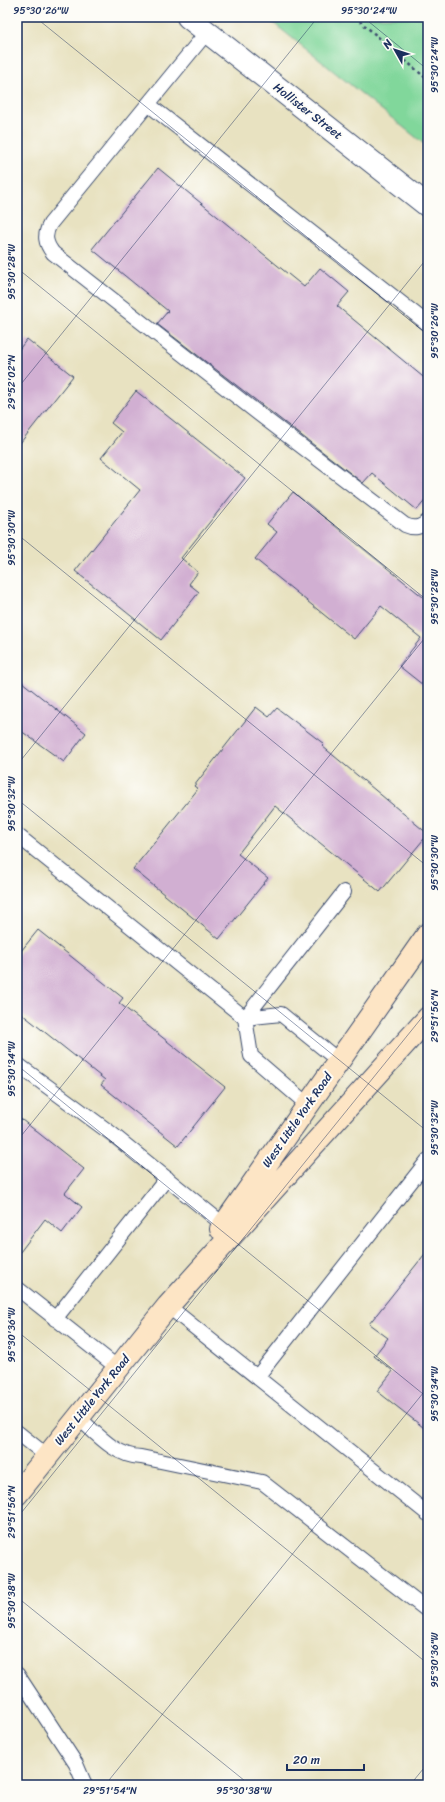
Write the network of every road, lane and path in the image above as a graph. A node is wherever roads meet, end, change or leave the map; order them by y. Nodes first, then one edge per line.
1 (188, 17) edge
2 (355, 17) edge
3 (207, 32) junction
4 (428, 80) edge
5 (148, 104) junction
6 (428, 206) edge
7 (428, 324) edge
8 (428, 521) edge
9 (17, 835) edge
10 (344, 892) dead end
11 (428, 934) edge
12 (245, 1018) junction
13 (428, 1018) edge
14 (338, 1061) junction
15 (17, 1064) edge
16 (308, 1105) junction
17 (428, 1160) edge
18 (167, 1178) junction
19 (224, 1225) junction
20 (17, 1288) edge
21 (168, 1306) junction
22 (55, 1319) junction
23 (118, 1368) junction
24 (257, 1377) junction
25 (78, 1417) junction
26 (17, 1432) edge
27 (47, 1456) junction
28 (17, 1494) edge
29 (428, 1514) edge
30 (428, 1611) edge
31 (17, 1674) edge
32 (85, 1785) edge

1 - 3 street, Hollister Street
2 - 4 path
3 - 5 lane
3 - 6 street, Hollister Street
5 - 7 lane
5 - 8 lane
9 - 12 lane
10 - 12 lane
11 - 14 main road, West Little York Road
12 - 14 lane
12 - 16 lane
13 - 21 main road, West Little York Road
14 - 16 main road, West Little York Road
15 - 18 lane
16 - 19 main road, West Little York Road
17 - 24 lane
18 - 19 lane
18 - 22 lane
19 - 21 main road, West Little York Road
20 - 22 lane
21 - 23 main road, West Little York Road
21 - 24 lane
22 - 23 lane
23 - 25 main road, West Little York Road
24 - 29 lane
25 - 27 main road, West Little York Road
25 - 30 lane
26 - 27 lane
27 - 28 main road, West Little York Road
31 - 32 lane

